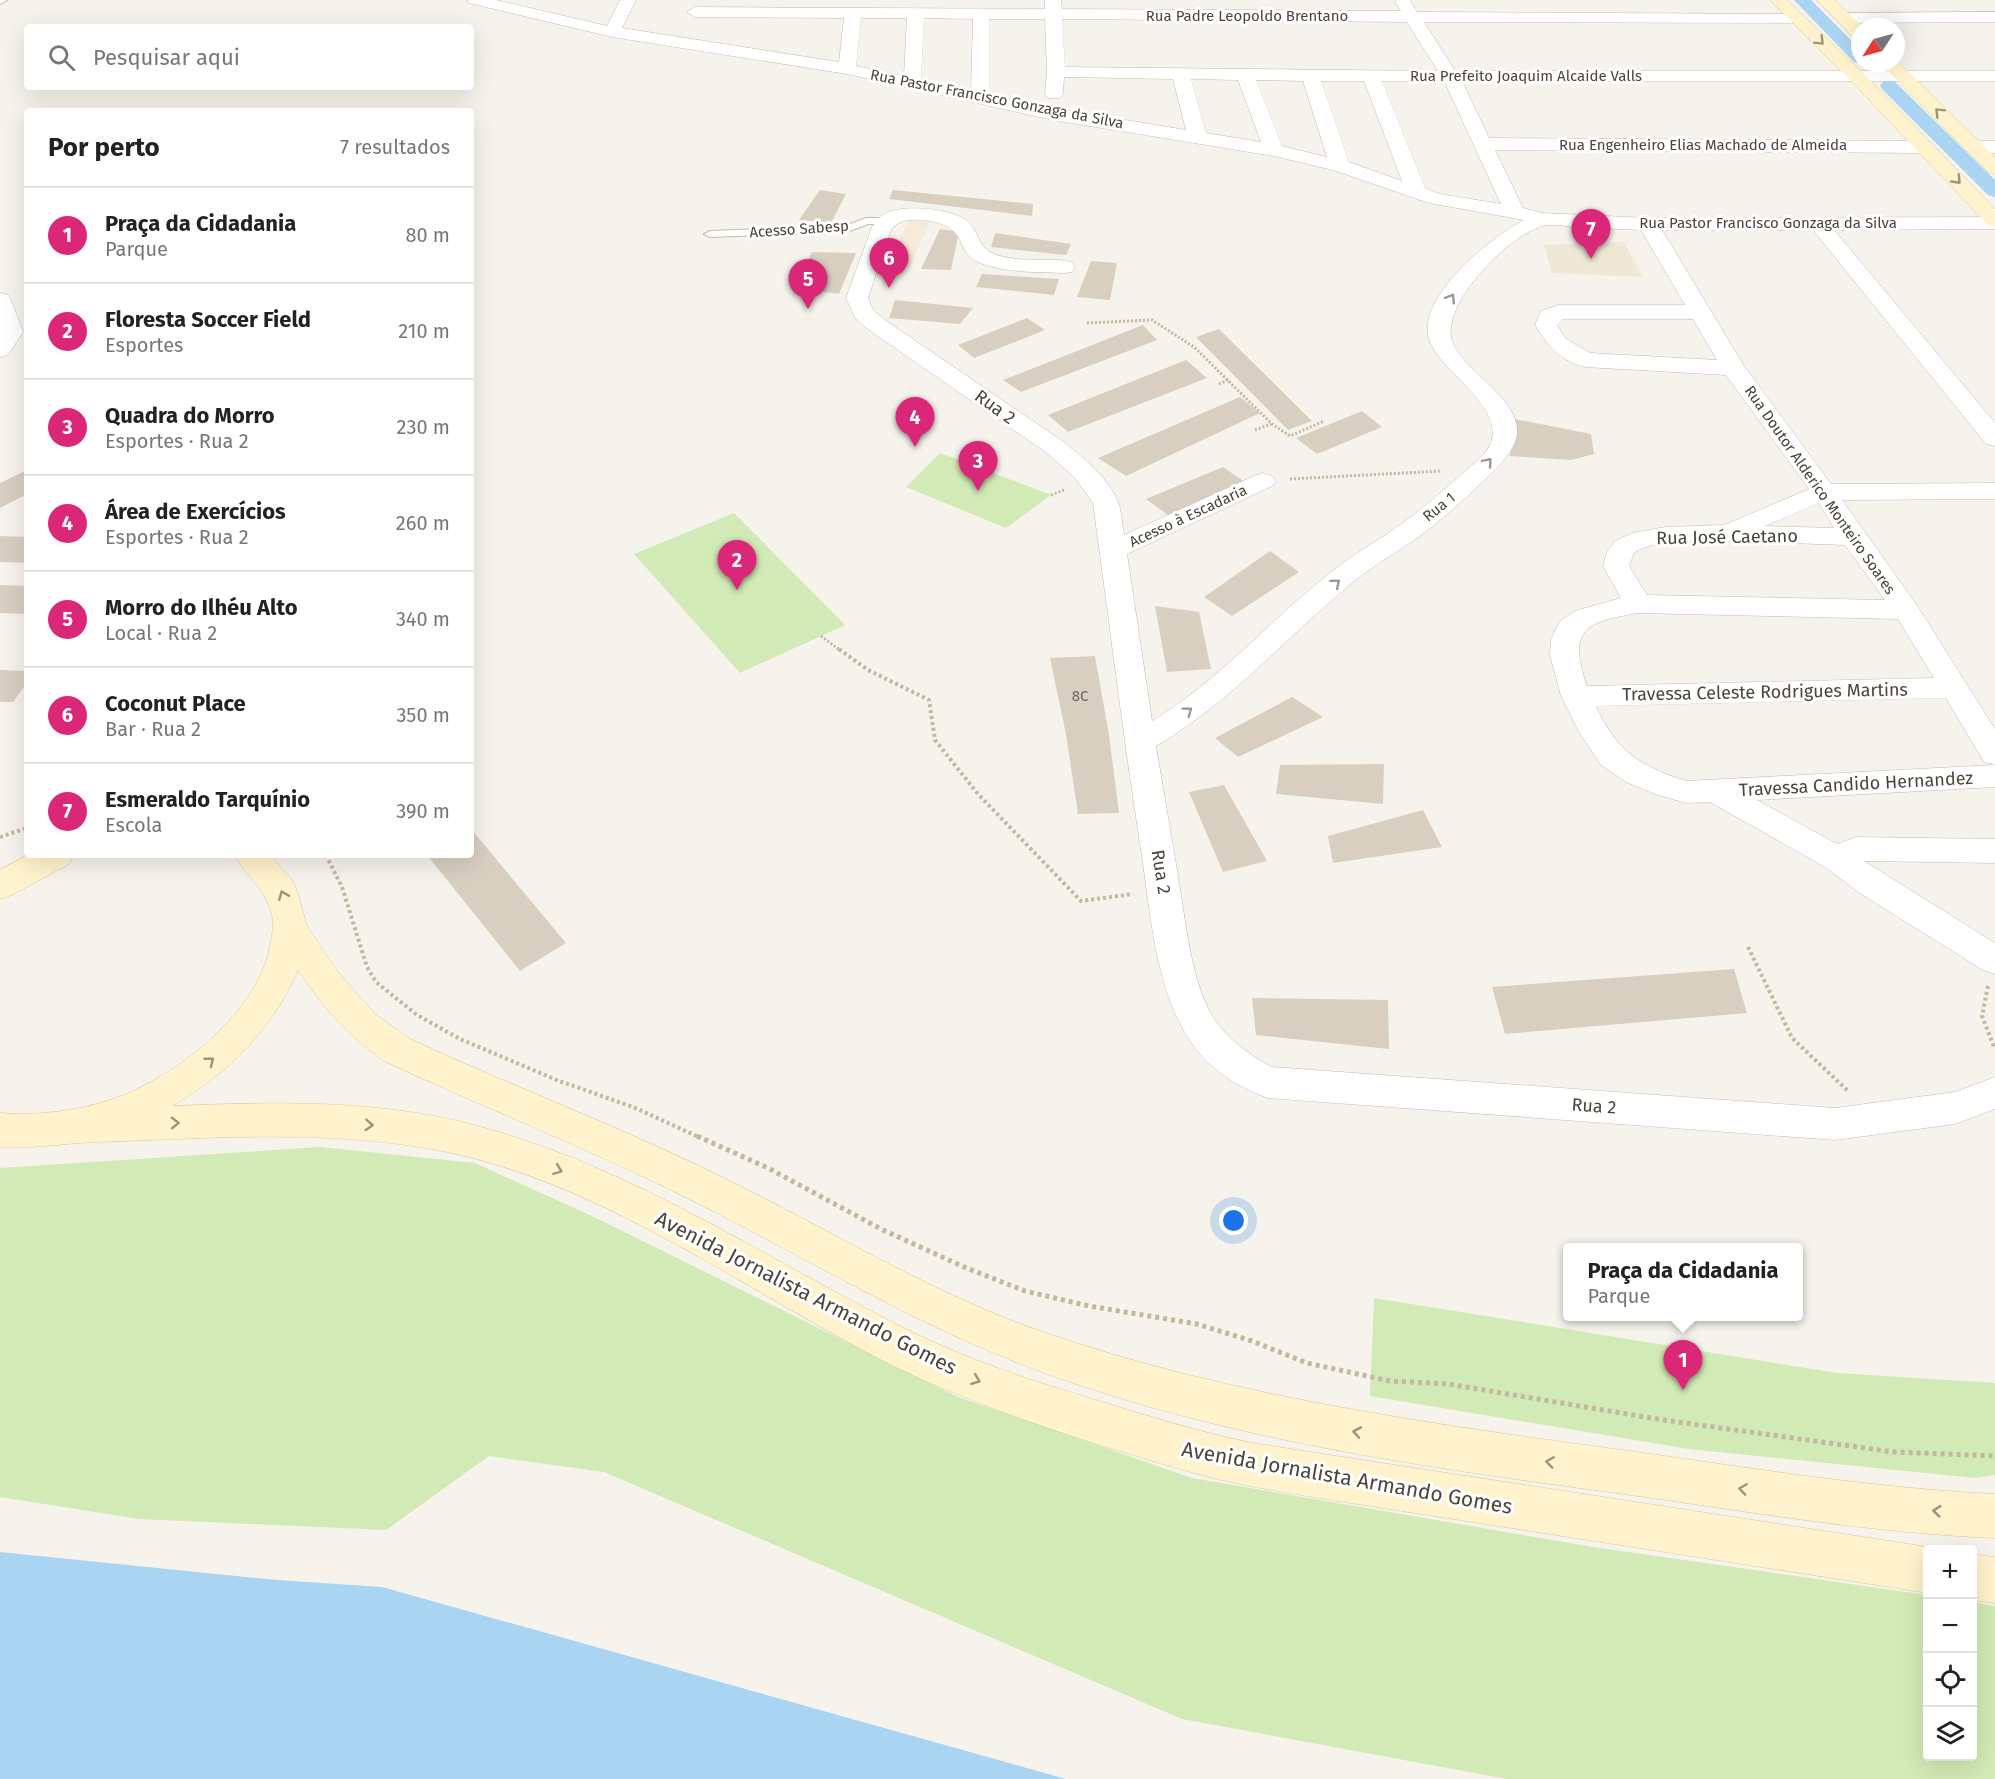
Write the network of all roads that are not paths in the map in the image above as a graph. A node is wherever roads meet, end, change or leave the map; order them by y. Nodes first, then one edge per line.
1 (475, 0) edge
2 (568, 0) edge
3 (628, 0) edge
4 (1402, 0) edge
5 (1778, 0) edge
6 (1826, 0) edge
7 (504, 3) edge
8 (698, 6) edge
9 (1053, 7) edge
10 (735, 12) junction
11 (853, 14) junction
12 (916, 14) junction
13 (981, 14) junction
14 (1413, 17) junction
15 (1995, 17) edge
16 (558, 18) junction
17 (1844, 18) junction
18 (1798, 19) junction
19 (1851, 25) edge
20 (612, 32) junction
21 (677, 42) junction
22 (721, 48) junction
23 (847, 69) junction
24 (1905, 71) edge
25 (1056, 72) junction
26 (1883, 72) edge
27 (1898, 72) edge
28 (1118, 73) junction
29 (1181, 75) junction
30 (1245, 75) junction
31 (1311, 76) junction
32 (1371, 76) junction
33 (1450, 76) junction
34 (1856, 76) junction
35 (1995, 76) edge
36 (912, 84) junction
37 (980, 98) junction
38 (1053, 114) junction
39 (1128, 125) junction
40 (1197, 136) junction
41 (1481, 144) junction
42 (1925, 147) junction
43 (1973, 147) junction
44 (1995, 147) edge
45 (1274, 150) junction
46 (1341, 166) junction
47 (1995, 168) edge
48 (1416, 192) junction
49 (1515, 212) junction
50 (1542, 219) junction
51 (888, 220) junction
52 (1995, 222) edge
53 (1818, 223) junction
54 (1648, 224) junction
55 (710, 234) dead end
56 (1064, 267) dead end
57 (0, 300) edge
58 (1700, 312) junction
59 (4, 339) edge
60 (1733, 368) junction
61 (1995, 439) edge
62 (1263, 481) road end
63 (1995, 491) edge
64 (1824, 492) junction
65 (1724, 533) junction
66 (1853, 537) junction
67 (1113, 550) junction
68 (1638, 604) junction
69 (1906, 610) junction
70 (1955, 688) junction
71 (1576, 696) junction
72 (1139, 742) junction
73 (1995, 754) edge
74 (1995, 776) edge
75 (1716, 791) junction
76 (1995, 851) edge
77 (254, 858) edge
78 (1836, 858) junction
79 (46, 860) edge
80 (0, 872) edge
81 (0, 886) edge
82 (290, 929) junction
83 (1994, 959) edge
84 (1995, 1093) edge
85 (74, 1126) junction
86 (3, 1131) edge
87 (1995, 1516) edge
88 (1923, 1569) edge
89 (1977, 1578) edge
90 (1995, 1580) edge

1 - 7 street, Rua Pastor Francisco Gonzaga da Silva
2 - 16 street
3 - 20 street
4 - 14 street
5 - 18 main road
6 - 17 main road
7 - 16 street, Rua Pastor Francisco Gonzaga da Silva
8 - 10 street, Rua Padre Leopoldo Brentano
8 - 21 street
9 - 13 street, Rua Padre Leopoldo Brentano
9 - 14 street, Rua Padre Leopoldo Brentano
9 - 25 street
10 - 11 street, Rua Padre Leopoldo Brentano
10 - 22 street
11 - 12 street, Rua Padre Leopoldo Brentano
11 - 23 street
12 - 13 street, Rua Padre Leopoldo Brentano
12 - 36 street
13 - 37 street
14 - 18 street, Rua Padre Leopoldo Brentano
14 - 33 street
15 - 17 street
16 - 20 street, Rua Pastor Francisco Gonzaga da Silva
17 - 19 main road
18 -> 34 main road
20 - 21 street, Rua Pastor Francisco Gonzaga da Silva
21 - 22 street, Rua Pastor Francisco Gonzaga da Silva
22 - 23 street, Rua Pastor Francisco Gonzaga da Silva
23 - 36 street, Rua Pastor Francisco Gonzaga da Silva
24 - 35 street, Rua Prefeito Joaquim Alcaide Valls
25 - 28 street, Rua Prefeito Joaquim Alcaide Valls
25 - 38 street
26 - 34 street, Rua Prefeito Joaquim Alcaide Valls
43 -> 27 main road
28 - 29 street, Rua Prefeito Joaquim Alcaide Valls
28 - 39 street
29 - 30 street, Rua Prefeito Joaquim Alcaide Valls
29 - 40 street
30 - 31 street, Rua Prefeito Joaquim Alcaide Valls
30 - 45 street
31 - 32 street, Rua Prefeito Joaquim Alcaide Valls
31 - 46 street
32 - 33 street, Rua Prefeito Joaquim Alcaide Valls
32 - 48 street
33 - 34 street, Rua Prefeito Joaquim Alcaide Valls
33 - 41 street
34 - 42 main road
36 - 37 street, Rua Pastor Francisco Gonzaga da Silva
37 - 38 street, Rua Pastor Francisco Gonzaga da Silva
38 - 39 street, Rua Pastor Francisco Gonzaga da Silva
39 - 40 street, Rua Pastor Francisco Gonzaga da Silva
40 - 45 street, Rua Pastor Francisco Gonzaga da Silva
41 - 42 street, Rua Engenheiro Elias Machado de Almeida
41 - 49 street
42 -> 52 main road
43 - 44 street
43 - 47 main road
45 - 46 street, Rua Pastor Francisco Gonzaga da Silva
46 - 48 street, Rua Pastor Francisco Gonzaga da Silva
48 - 49 street, Rua Pastor Francisco Gonzaga da Silva
49 - 50 street, Rua Pastor Francisco Gonzaga da Silva
50 - 54 street, Rua Pastor Francisco Gonzaga da Silva
72 -> 50 street, Rua 1
51 - 55 lane, Acesso Sabesp
51 - 56 street
51 - 67 street, Rua 2
52 - 53 street, Rua Pastor Francisco Gonzaga da Silva
53 - 54 street, Rua Pastor Francisco Gonzaga da Silva
53 - 61 street
54 - 58 street, Rua Doutor Alderico Monteiro Soares
57 - 59 street
58 - 60 street, Rua Doutor Alderico Monteiro Soares
58 - 60 street
60 - 64 street, Rua Doutor Alderico Monteiro Soares
62 - 67 street, Acesso à Escadaria
63 - 64 street
64 - 65 street
64 - 66 street, Rua Doutor Alderico Monteiro Soares
65 - 66 street, Rua José Caetano
65 - 68 street, Rua José Caetano
66 - 69 street, Rua Doutor Alderico Monteiro Soares
67 - 72 street, Rua 2
68 - 69 street, Travessa Candido Hernandez
68 - 71 street, Travessa Candido Hernandez
69 - 70 street, Rua Doutor Alderico Monteiro Soares
70 - 71 street, Travessa Celeste Rodrigues Martins
70 - 73 street, Rua Doutor Alderico Monteiro Soares
71 - 75 street, Travessa Candido Hernandez
72 - 84 street, Rua 2
74 - 75 street, Travessa Candido Hernandez
75 - 78 street
76 - 78 street
82 -> 77 main road
78 - 83 street
79 - 80 street
79 - 81 main road
85 -> 82 main road
87 -> 82 main road
85 - 86 main road
85 -> 88 main road, Avenida Jornalista Armando Gomes
89 - 90 main road

